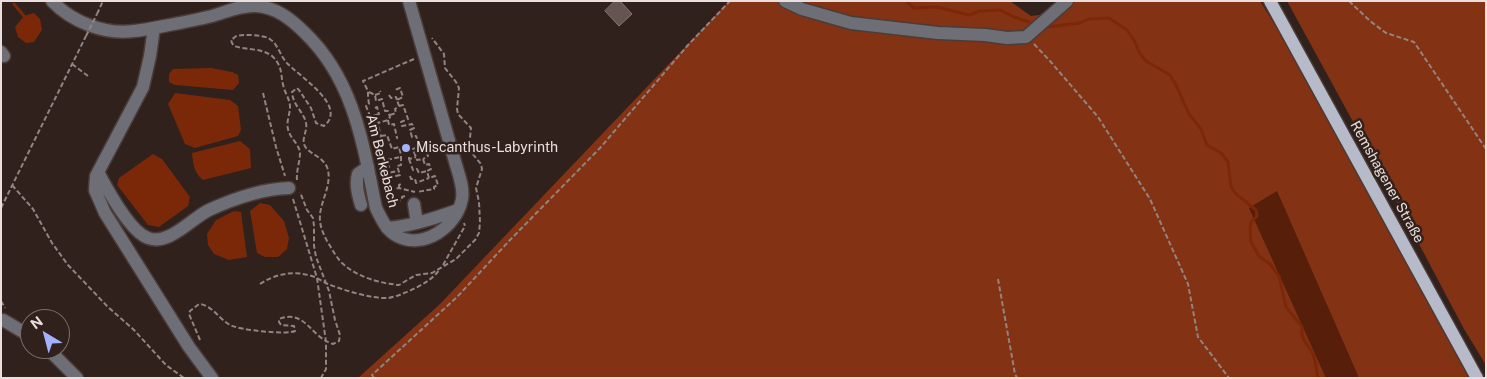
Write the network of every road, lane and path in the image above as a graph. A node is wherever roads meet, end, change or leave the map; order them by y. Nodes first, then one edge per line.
1 (52, 1) edge
2 (103, 1) edge
3 (409, 1) edge
4 (730, 1) edge
5 (785, 1) edge
6 (1067, 1) edge
7 (1270, 1) edge
8 (1349, 1) edge
9 (154, 28) junction
10 (429, 35) dead end
11 (1026, 36) junction
12 (416, 58) dead end
13 (72, 64) junction
14 (87, 78) dead end
15 (395, 90) dead end
16 (380, 91) dead end
17 (368, 92) junction
18 (263, 94) dead end
19 (375, 95) junction
20 (389, 95) dead end
21 (397, 100) junction
22 (399, 106) junction
23 (375, 108) dead end
24 (376, 115) junction
25 (390, 115) junction
26 (370, 116) junction
27 (388, 120) junction
28 (378, 122) junction
29 (402, 126) junction
30 (379, 128) junction
31 (395, 128) junction
32 (381, 136) junction
33 (374, 137) dead end
34 (398, 138) dead end
35 (418, 143) junction
36 (400, 149) junction
37 (1486, 149) edge
38 (408, 150) dead end
39 (416, 157) junction
40 (400, 158) junction
41 (423, 158) junction
42 (387, 160) junction
43 (368, 168) junction
44 (398, 171) junction
45 (427, 171) junction
46 (98, 172) junction
47 (383, 174) junction
48 (410, 176) dead end
49 (429, 178) junction
50 (396, 179) dead end
51 (401, 184) dead end
52 (12, 185) junction
53 (296, 188) junction
54 (399, 188) junction
55 (389, 190) junction
56 (415, 198) junction
57 (361, 205) dead end
58 (1, 208) edge
59 (458, 210) junction
60 (418, 223) junction
61 (387, 228) junction
62 (442, 267) junction
63 (317, 278) junction
64 (998, 279) dead end
65 (325, 283) junction
66 (260, 284) dead end
67 (3, 320) dead end
68 (20, 330) edge
69 (200, 342) dead end
70 (326, 342) junction
71 (58, 359) edge
72 (77, 378) edge
73 (184, 378) edge
74 (212, 378) edge
75 (321, 378) edge
76 (374, 378) edge
77 (1017, 378) edge
78 (1229, 378) edge
79 (1477, 378) edge

1 - 9 lane, Am Berkebach
2 - 13 path, bridge
3 - 59 lane
4 - 76 path
5 - 11 lane
6 - 11 lane
7 - 79 main road, Remshagener Straße
8 - 37 path
9 - 43 lane, Am Berkebach
9 - 46 lane
10 - 62 path
11 - 78 path
12 - 17 path
13 - 14 path
13 - 52 path
15 - 21 path
16 - 19 path
17 - 19 path
17 - 26 path
18 - 53 path
19 - 25 path
20 - 21 path
21 - 22 path
22 - 25 path
22 - 29 path
23 - 24 path
24 - 26 path
24 - 28 path
25 - 27 path
26 - 28 path
27 - 28 path
27 - 31 path
28 - 30 path
29 - 31 path
29 - 35 path
30 - 32 path
30 - 33 path
31 - 34 path
32 - 36 path
32 - 42 path
35 - 39 path
35 - 41 path
36 - 38 path
36 - 40 path
39 - 41 path
39 - 45 path
40 - 42 path
40 - 44 path
41 - 45 path
42 - 47 path
43 - 57 lane
43 - 61 lane, Am Berkebach
44 - 47 path
44 - 50 path
45 - 49 path
46 - 53 lane
46 - 74 lane
47 - 55 path
48 - 49 path
49 - 56 path
51 - 54 path
52 - 58 path
52 - 73 path
53 - 62 path
53 - 63 path
53 - 65 path
54 - 55 path
54 - 56 path
55 - 56 path
56 - 60 lane
59 - 60 lane
59 - 61 lane, Am Berkebach
59 - 62 path
60 - 61 lane
62 - 65 path
63 - 65 path
63 - 66 path
63 - 70 path
64 - 77 path
65 - 70 path
67 - 68 lane
69 - 70 path
70 - 75 path
71 - 72 lane

